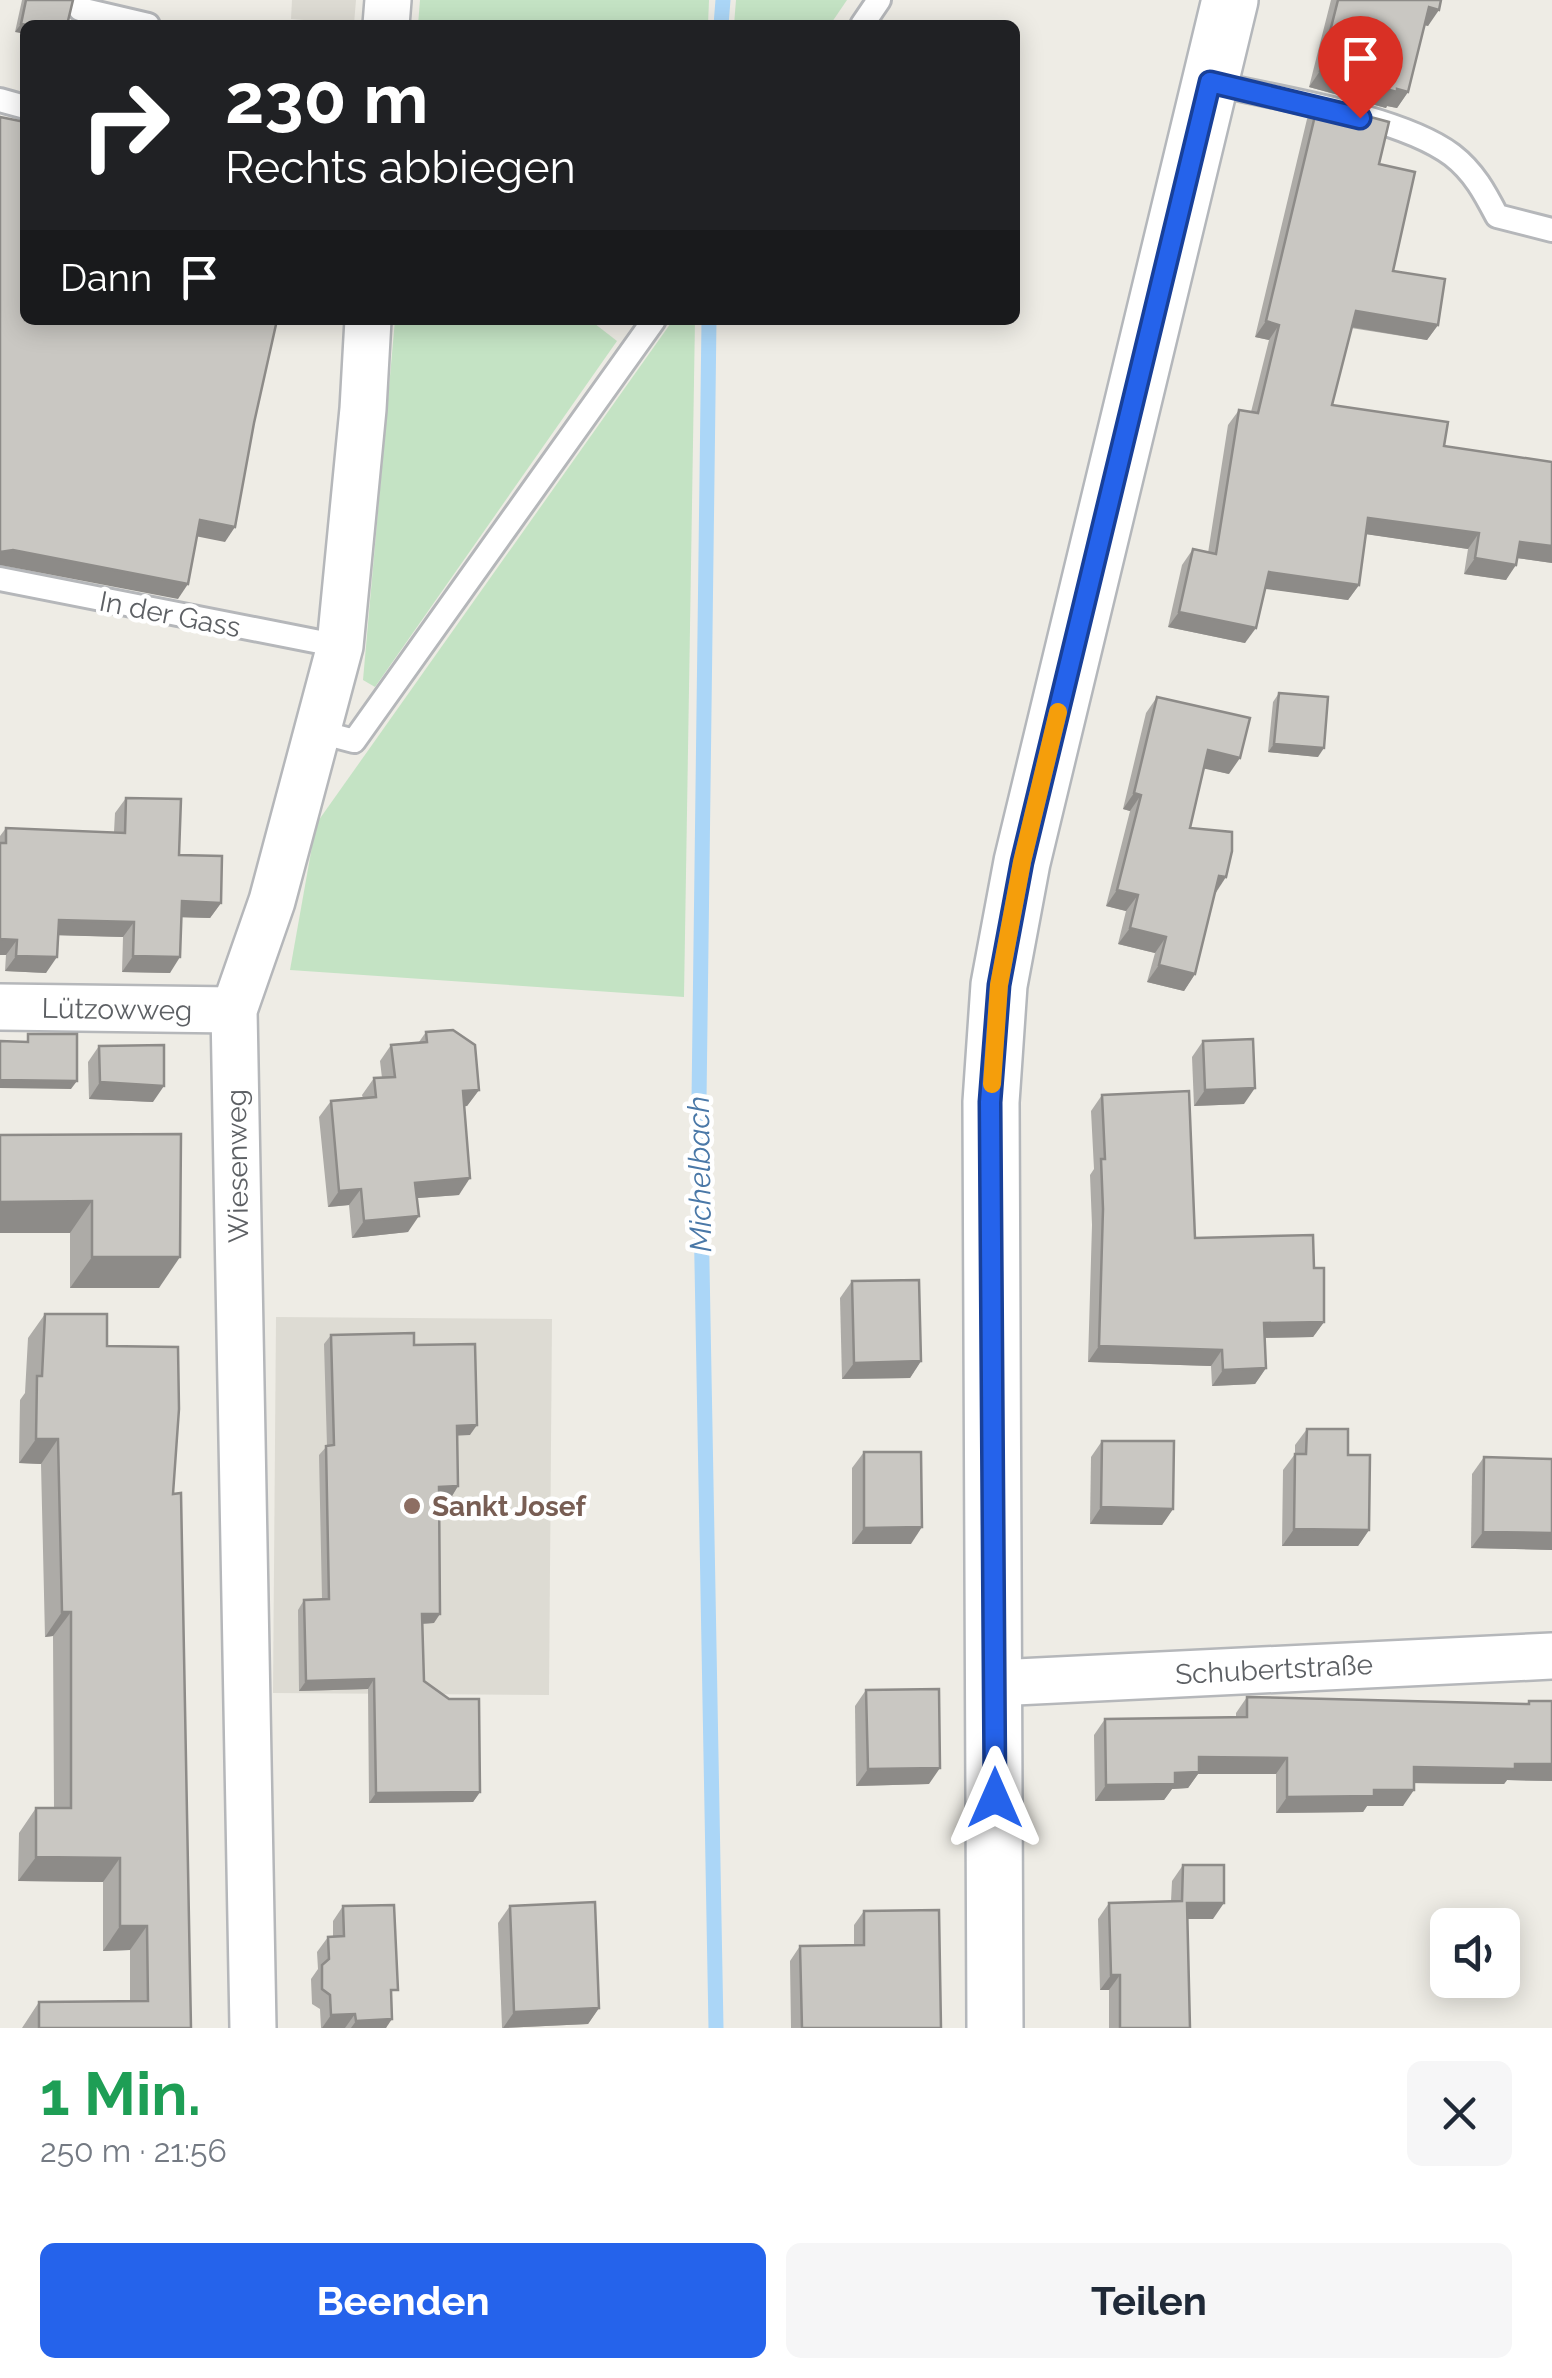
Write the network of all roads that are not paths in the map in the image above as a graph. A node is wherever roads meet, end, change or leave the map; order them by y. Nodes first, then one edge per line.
1 (1230, 0) edge
2 (80, 9) dead end
3 (127, 20) edge
4 (1210, 82) junction
5 (1552, 230) edge
6 (368, 325) edge
7 (650, 325) edge
8 (0, 579) edge
9 (340, 646) junction
10 (320, 732) junction
11 (0, 1007) edge
12 (234, 1010) junction
13 (1552, 1656) edge
14 (995, 1682) junction
15 (253, 2028) edge
16 (995, 2028) edge

1 - 4 main road
2 - 3 lane
4 - 5 lane
4 - 14 main road
6 - 9 street, Wiesenweg
7 - 10 lane
8 - 9 lane, In der Gass
9 - 10 street, Wiesenweg
10 - 12 street, Wiesenweg
11 - 12 street, Lützowweg
12 - 15 street, Wiesenweg
13 - 14 street, Schubertstraße
14 - 16 main road

